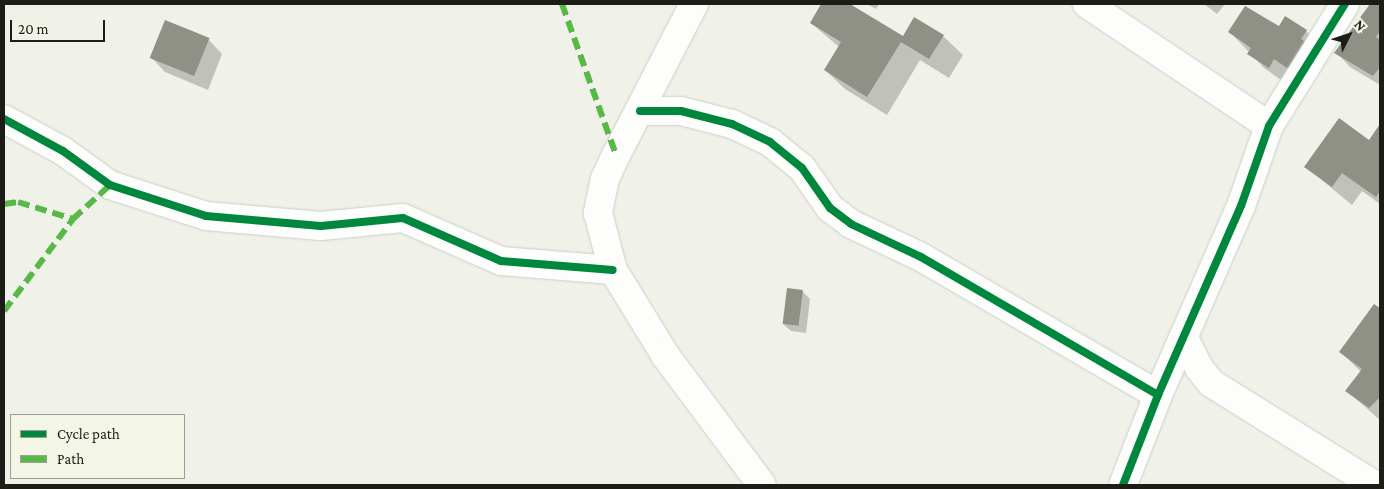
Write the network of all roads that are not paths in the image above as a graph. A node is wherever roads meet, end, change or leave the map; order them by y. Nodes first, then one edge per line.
1 (694, 4) edge
2 (1087, 4) edge
3 (1345, 4) edge
4 (640, 111) junction
5 (4, 119) edge
6 (1269, 126) junction
7 (613, 270) junction
8 (1184, 338) junction
9 (1158, 395) junction
10 (762, 485) edge
11 (1123, 485) edge
12 (1374, 485) edge

1 - 4 street
2 - 6 street
3 - 6 street
4 - 7 street
4 - 9 street
5 - 7 street
6 - 8 street
7 - 10 street
8 - 9 street
8 - 12 street
9 - 11 street

